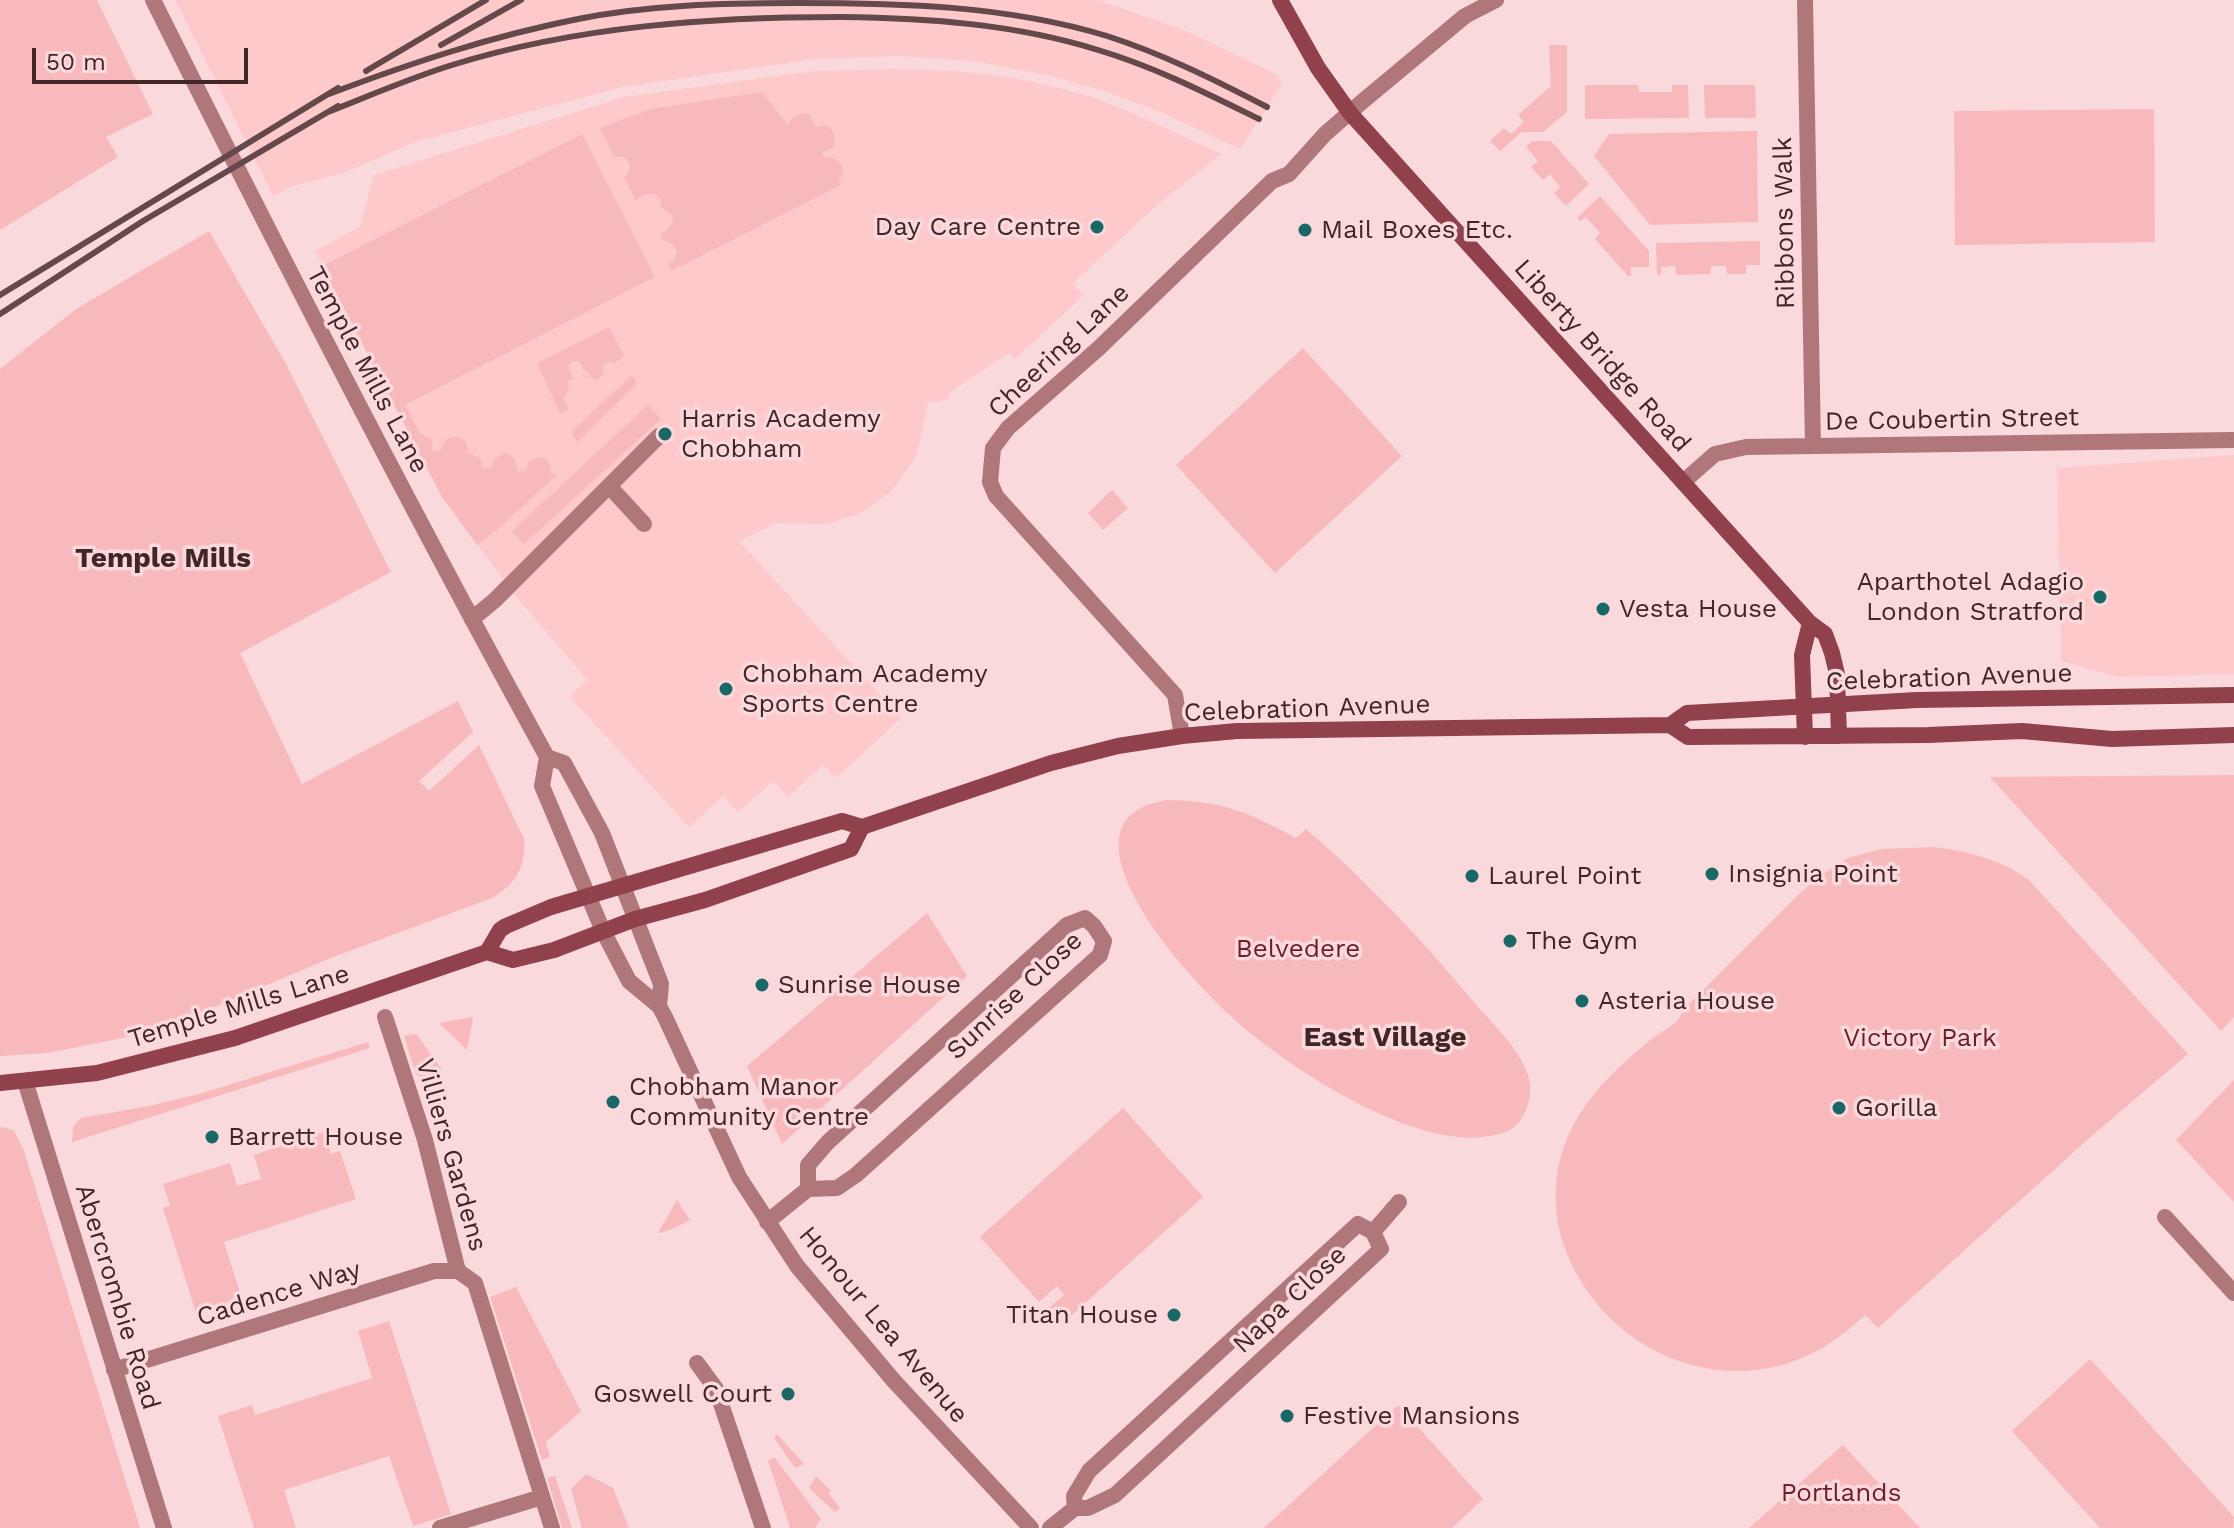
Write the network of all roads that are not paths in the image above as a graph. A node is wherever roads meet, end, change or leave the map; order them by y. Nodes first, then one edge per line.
1 (153, 0) edge
2 (1280, 0) edge
3 (1496, 0) edge
4 (1805, 0) edge
5 (1350, 113) junction
6 (659, 436) dead end
7 (2234, 440) edge
8 (1813, 446) junction
9 (1683, 482) junction
10 (609, 486) junction
11 (644, 524) dead end
12 (472, 619) junction
13 (1810, 623) junction
14 (2234, 695) edge
15 (1839, 704) junction
16 (1804, 707) junction
17 (1670, 725) junction
18 (2234, 735) edge
19 (1182, 736) junction
20 (1839, 736) junction
21 (1805, 737) junction
22 (547, 757) junction
23 (862, 827) junction
24 (621, 886) junction
25 (588, 896) junction
26 (635, 919) junction
27 (603, 931) junction
28 (487, 952) junction
29 (659, 1006) junction
30 (385, 1017) dead end
31 (25, 1081) junction
32 (0, 1083) edge
33 (808, 1189) junction
34 (1399, 1202) dead end
35 (2165, 1217) dead end
36 (767, 1222) junction
37 (1373, 1232) junction
38 (458, 1271) junction
39 (2234, 1293) edge
40 (697, 1363) dead end
41 (114, 1370) junction
42 (542, 1497) junction
43 (1075, 1508) junction
44 (164, 1528) edge
45 (440, 1528) edge
46 (552, 1528) edge
47 (763, 1528) edge
48 (1031, 1528) edge
49 (1050, 1528) edge

1 - 12 street, Temple Mills Lane
2 - 5 street, Liberty Bridge Road
3 - 5 street, Cheering Lane
4 - 8 street, Ribbons Walk
5 - 9 street, Liberty Bridge Road
5 - 19 street, Cheering Lane
6 - 10 street
7 - 8 street, De Coubertin Street
8 - 9 street, De Coubertin Street
9 - 13 street, Liberty Bridge Road
10 - 11 street
10 - 12 street
12 - 22 street, Temple Mills Lane
13 - 15 street, Liberty Bridge Road
13 - 16 street
14 - 15 street, Celebration Avenue
15 - 16 street, Celebration Avenue
15 - 20 street, Liberty Bridge Road
16 - 17 street, Celebration Avenue
16 - 21 street
17 - 19 street, Celebration Avenue
17 - 21 street, Celebration Avenue
18 - 20 street, Celebration Avenue
19 - 23 street, Celebration Avenue
20 - 21 street, Celebration Avenue
22 - 24 street, Temple Mills Lane
22 - 25 street, Temple Mills Lane
23 - 24 street, Celebration Avenue
23 - 26 street, Celebration Avenue
24 - 25 street, Temple Mills Lane
24 - 26 street, Temple Mills Lane
25 - 27 street, Temple Mills Lane
25 - 28 street, Temple Mills Lane
26 - 27 street, Temple Mills Lane
26 - 29 street, Honour Lea Avenue
27 - 28 street, Temple Mills Lane
27 - 29 street, Honour Lea Avenue
28 - 31 street, Temple Mills Lane
29 - 36 street, Honour Lea Avenue
30 - 38 street, Villiers Gardens
31 - 32 street, Temple Mills Lane
31 - 41 street, Abercrombie Road
33 - 33 street, Sunrise Close
33 - 36 street, Sunrise Close
34 - 37 street
35 - 39 street
36 - 48 street, Honour Lea Avenue
37 - 43 street, Napa Close
37 - 43 street, Napa Close
38 - 41 street, Cadence Way
38 - 42 street, Villiers Gardens
40 - 47 street
41 - 44 street, Abercrombie Road
42 - 45 street
42 - 46 street, Villiers Gardens
43 - 49 street, Napa Close

